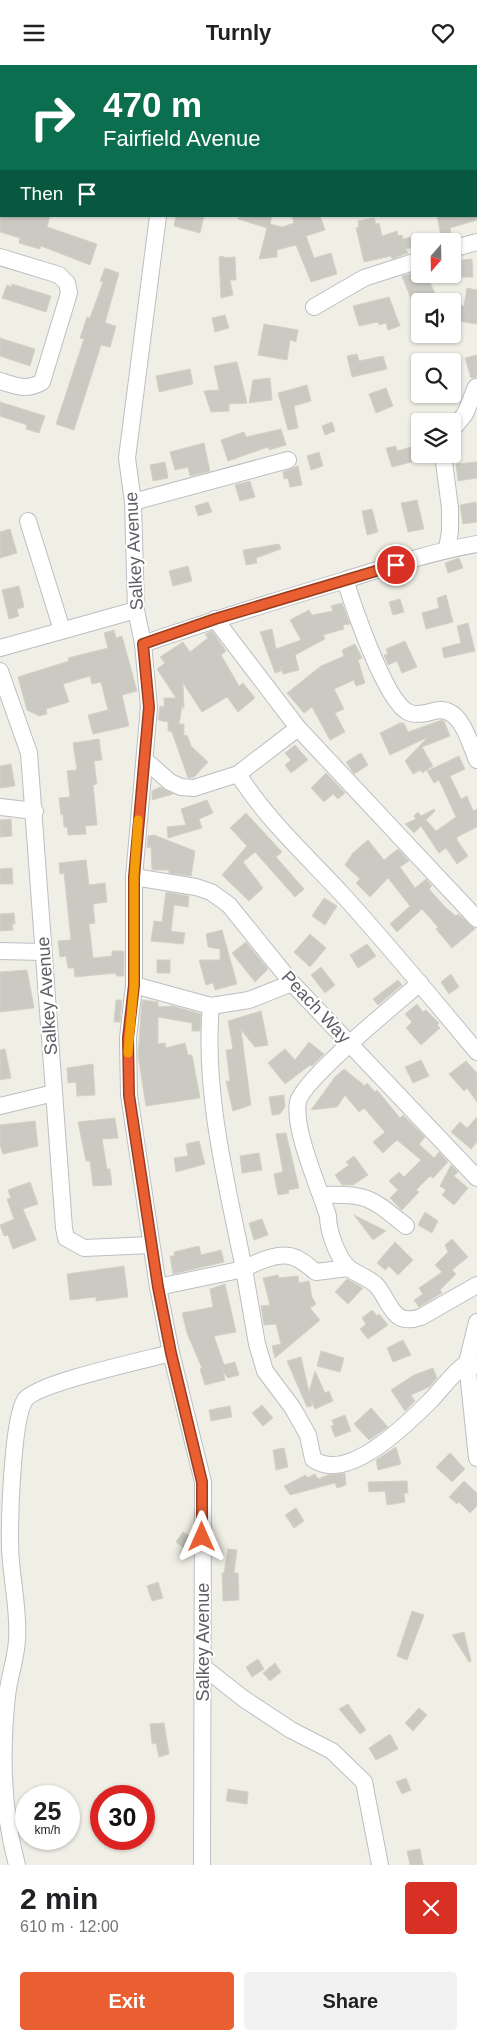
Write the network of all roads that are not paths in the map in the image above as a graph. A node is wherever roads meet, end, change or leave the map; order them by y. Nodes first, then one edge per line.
1 (158, 217) edge
2 (477, 242) edge
3 (461, 246) edge
4 (0, 257) edge
5 (411, 263) edge
6 (314, 307) dead end
7 (0, 381) edge
8 (476, 387) edge
9 (461, 419) edge
10 (288, 459) dead end
11 (444, 463) edge
12 (133, 502) junction
13 (28, 521) dead end
14 (477, 544) edge
15 (447, 549) junction
16 (345, 580) junction
17 (136, 610) junction
18 (215, 619) junction
19 (62, 630) junction
20 (143, 644) junction
21 (0, 648) edge
22 (0, 671) edge
23 (298, 728) junction
24 (146, 761) junction
25 (477, 761) edge
26 (238, 774) junction
27 (0, 807) edge
28 (34, 811) junction
29 (134, 877) junction
30 (477, 919) edge
31 (0, 951) edge
32 (43, 952) junction
33 (292, 983) junction
34 (420, 983) junction
35 (134, 985) junction
36 (211, 1006) junction
37 (350, 1043) junction
38 (477, 1052) edge
39 (54, 1093) junction
40 (0, 1106) edge
41 (477, 1178) edge
42 (322, 1195) junction
43 (406, 1226) dead end
44 (151, 1245) junction
45 (348, 1268) junction
46 (244, 1269) junction
47 (477, 1285) edge
48 (158, 1287) junction
49 (477, 1290) edge
50 (477, 1322) edge
51 (171, 1353) junction
52 (472, 1365) edge
53 (477, 1458) edge
54 (202, 1666) junction
55 (17, 1865) edge
56 (202, 1865) edge
57 (380, 1865) edge

1 - 12 street, Salkey Avenue
2 - 3 street
4 - 7 street
5 - 6 street
8 - 9 street
10 - 12 street
11 - 15 street
12 - 17 street, Salkey Avenue
13 - 19 street
14 - 15 street
15 - 16 street
16 - 18 street
16 - 25 street
17 - 19 street
17 - 20 street, Salkey Avenue
18 - 20 street
18 - 23 street
19 - 21 street
20 - 24 street, Salkey Avenue
22 - 28 street, Salkey Avenue
23 - 26 street
23 - 30 street
24 - 26 street
24 - 29 street, Salkey Avenue
26 - 34 street
27 - 28 street
28 - 32 street, Salkey Avenue
29 - 33 street, Peach Way
29 - 35 street, Salkey Avenue
31 - 32 street
32 - 39 street, Salkey Avenue
33 - 36 street
33 - 37 street, Peach Way
34 - 37 street
34 - 38 street
35 - 36 street
35 - 44 street, Salkey Avenue
36 - 46 street
37 - 41 street, Peach Way
37 - 42 street
39 - 40 street
39 - 44 street, Salkey Avenue
42 - 43 street
42 - 45 street
44 - 48 street, Salkey Avenue
45 - 46 street
45 - 47 street
46 - 48 street
46 - 52 street
47 - 49 street
48 - 51 street, Salkey Avenue
50 - 52 street
51 - 54 street, Salkey Avenue
51 - 55 street
52 - 53 street
54 - 56 street, Salkey Avenue
54 - 57 street

